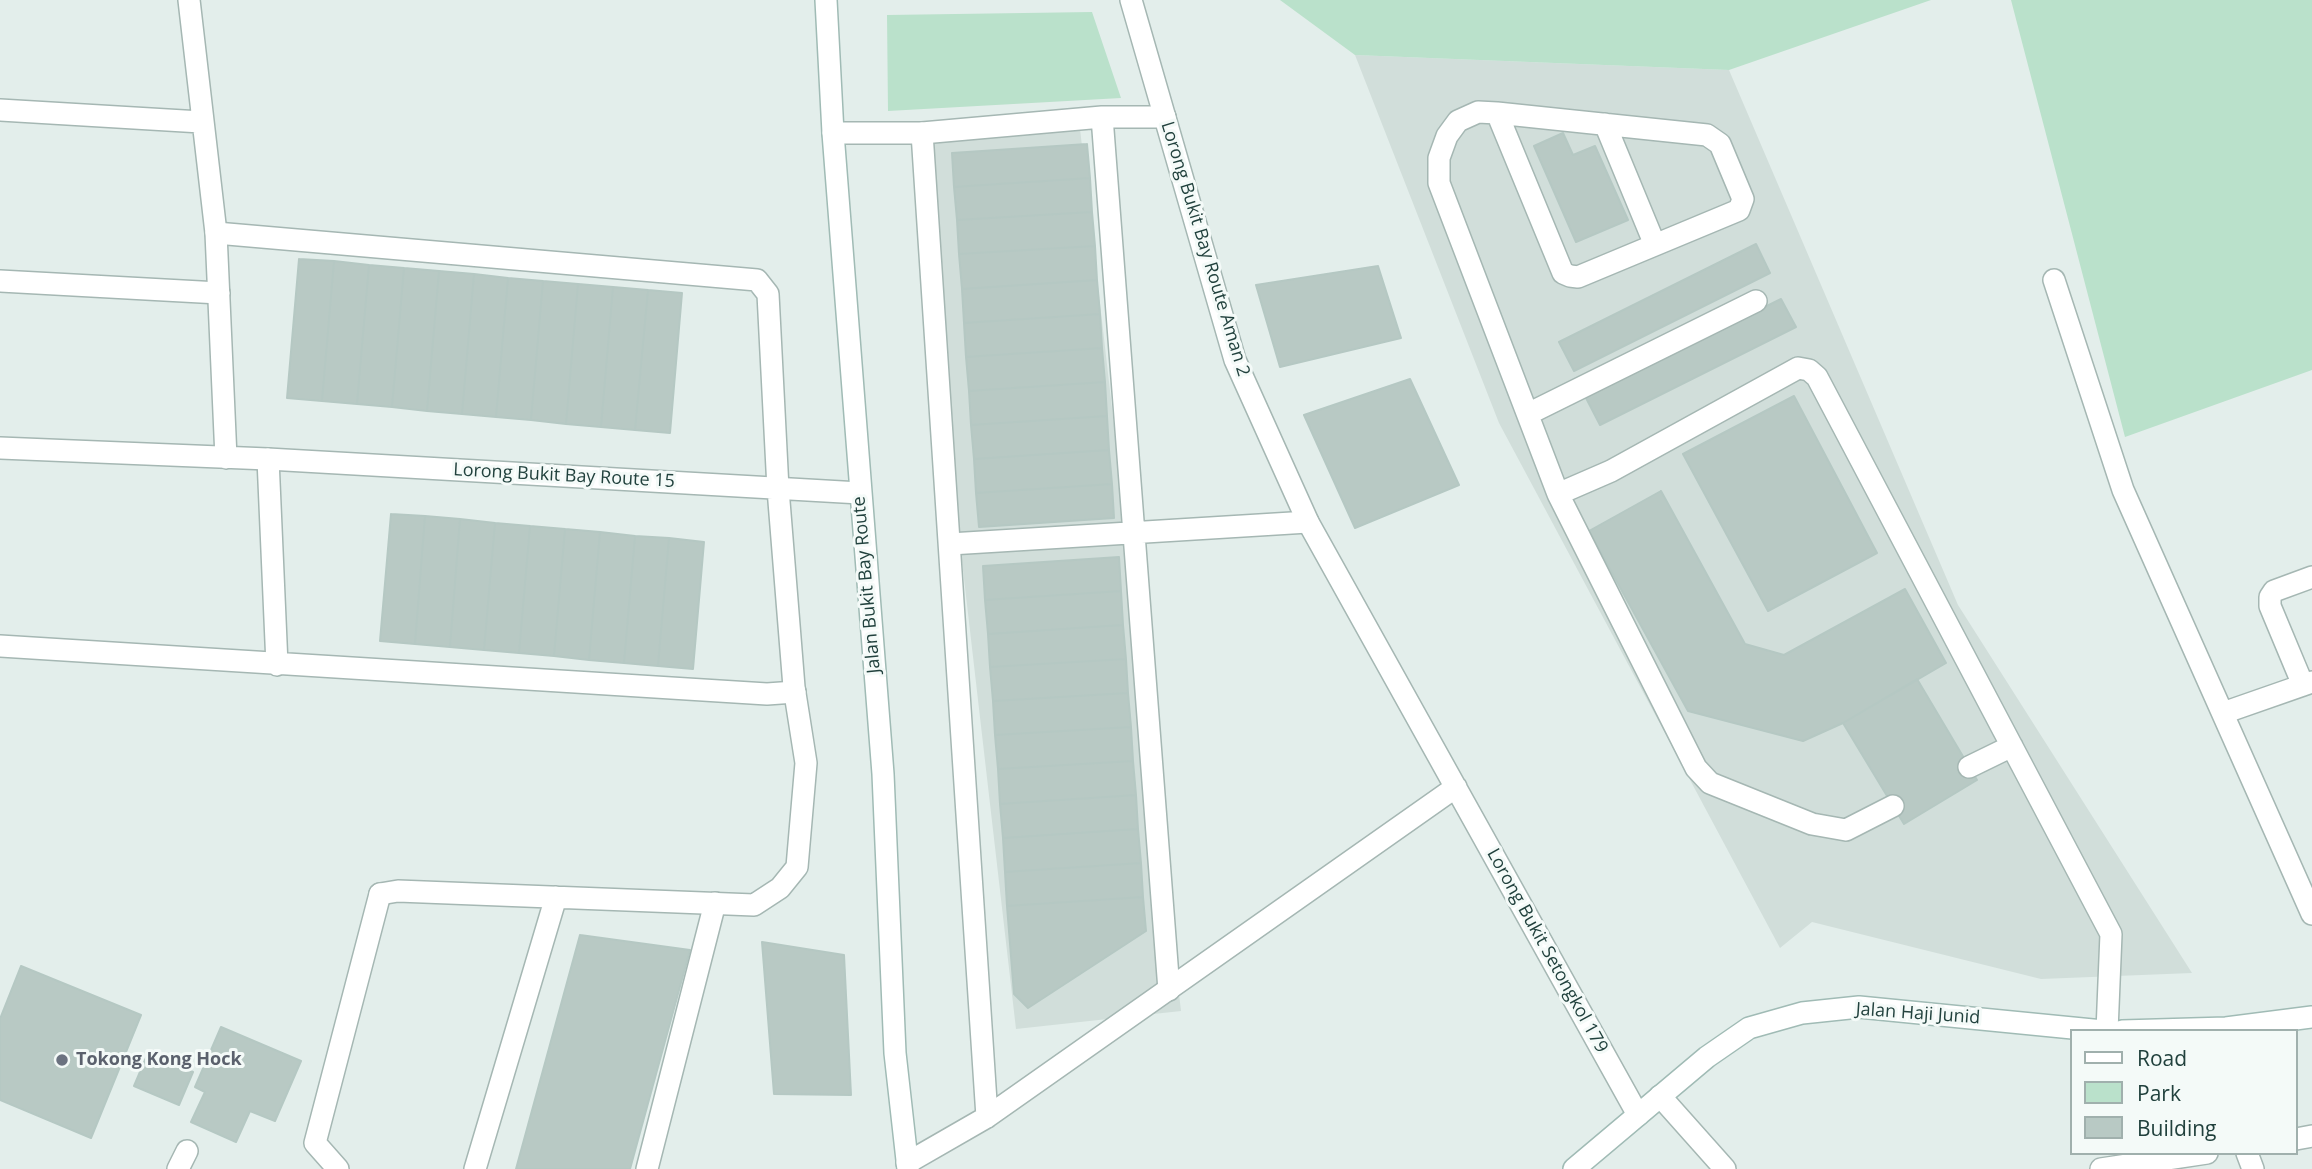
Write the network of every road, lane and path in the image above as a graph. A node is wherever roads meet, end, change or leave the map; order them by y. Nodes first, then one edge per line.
1 (189, 0) edge
2 (826, 0) edge
3 (1131, 0) edge
4 (0, 110) edge
5 (1497, 113) junction
6 (1102, 117) junction
7 (1165, 117) junction
8 (201, 122) junction
9 (1605, 124) junction
10 (833, 133) junction
11 (922, 133) junction
12 (216, 233) junction
13 (1655, 245) junction
14 (2054, 280) dead end
15 (0, 281) edge
16 (219, 293) junction
17 (1756, 301) dead end
18 (1528, 414) junction
19 (0, 448) edge
20 (226, 458) junction
21 (268, 459) junction
22 (778, 489) junction
23 (860, 493) junction
24 (1558, 494) junction
25 (1308, 522) junction
26 (1134, 533) junction
27 (950, 544) junction
28 (2312, 577) edge
29 (0, 646) edge
30 (277, 665) junction
31 (2307, 684) edge
32 (795, 692) junction
33 (2223, 713) junction
34 (2012, 746) junction
35 (1969, 767) dead end
36 (1456, 787) junction
37 (1893, 806) dead end
38 (556, 897) junction
39 (715, 903) junction
40 (2312, 914) edge
41 (1169, 990) junction
42 (2312, 1017) edge
43 (2084, 1029) edge
44 (2105, 1029) edge
45 (2227, 1029) edge
46 (1660, 1096) junction
47 (1638, 1115) junction
48 (987, 1116) junction
49 (2194, 1155) edge
50 (907, 1166) edge
51 (338, 1169) edge
52 (475, 1169) edge
53 (647, 1169) edge
54 (1574, 1169) edge
55 (1725, 1169) edge
56 (2101, 1169) edge

1 - 8 street
2 - 10 street, Jalan Bukit Bay Route
3 - 7 street, Lorong Bukit Bay Route Aman 2
4 - 8 street
5 - 9 street
5 - 13 street
5 - 18 street
6 - 7 street
6 - 11 street
6 - 26 street
7 - 25 street, Lorong Bukit Bay Route Aman 2
8 - 12 street
9 - 13 street
9 - 13 street
10 - 11 street
10 - 23 street, Jalan Bukit Bay Route
11 - 27 street
12 - 16 street
12 - 22 street
14 - 33 street
15 - 16 street
16 - 20 street
17 - 18 street
18 - 24 street
19 - 20 street, Lorong Bukit Bay Route 15
20 - 21 street, Lorong Bukit Bay Route 15
21 - 22 street, Lorong Bukit Bay Route 15
21 - 30 street
22 - 23 street, Lorong Bukit Bay Route 15
22 - 32 street
23 - 50 street, Jalan Bukit Bay Route
24 - 34 street
24 - 37 street
25 - 26 street
25 - 36 street, Lorong Bukit Bay Route Aman 2
26 - 27 street
26 - 41 street
27 - 48 street
28 - 31 street
29 - 30 street
30 - 32 street
31 - 33 street
32 - 39 street
33 - 40 street
34 - 35 street
34 - 44 street
36 - 41 street
36 - 47 street, Lorong Bukit Setongkol 179
38 - 39 street
38 - 51 street
38 - 52 street
39 - 53 street
41 - 48 street
42 - 45 street
43 - 46 street, Jalan Haji Junid
46 - 47 street, Jalan Haji Junid
46 - 55 street
47 - 54 street, Jalan Haji Junid
48 - 50 street
49 - 56 street

